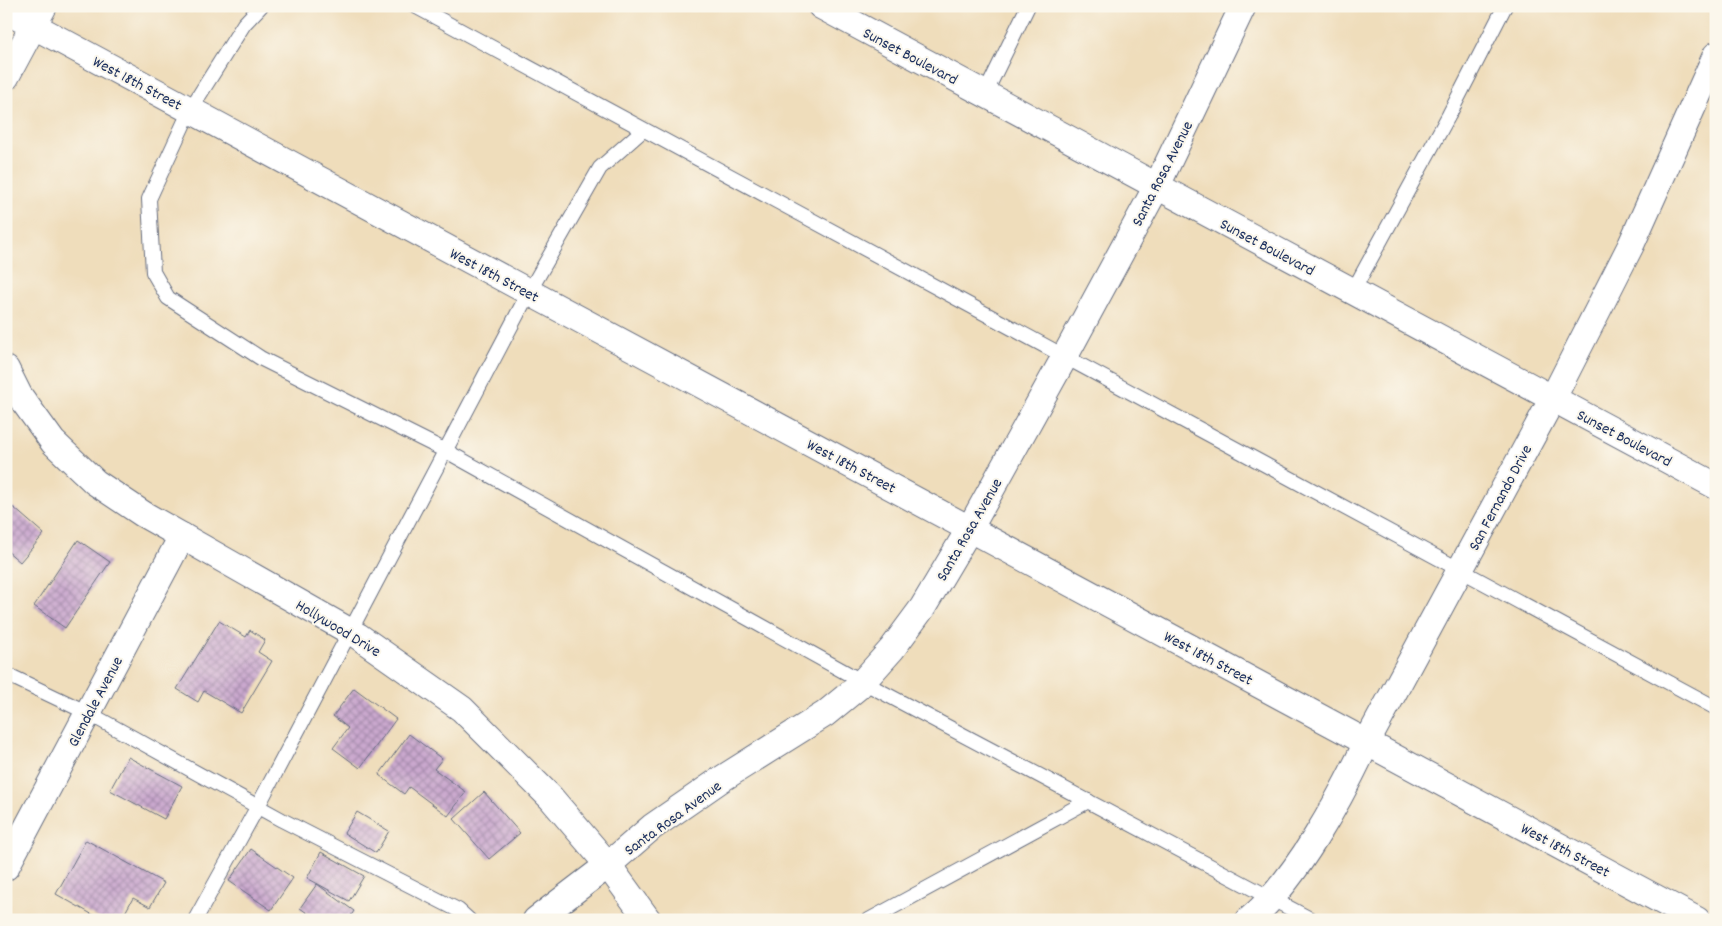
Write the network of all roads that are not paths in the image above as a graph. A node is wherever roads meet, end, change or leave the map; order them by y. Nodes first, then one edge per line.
1 (260, 6) edge
2 (415, 6) edge
3 (821, 6) edge
4 (1028, 6) edge
5 (1243, 6) edge
6 (1504, 6) edge
7 (6, 11) edge
8 (39, 16) edge
9 (1716, 55) edge
10 (6, 77) edge
11 (985, 94) junction
12 (190, 110) junction
13 (643, 130) junction
14 (1157, 186) junction
15 (1353, 291) junction
16 (529, 292) junction
17 (1064, 358) junction
18 (6, 369) edge
19 (1553, 398) junction
20 (446, 451) junction
21 (1716, 486) edge
22 (970, 528) junction
23 (182, 536) junction
24 (1460, 570) junction
25 (351, 632) junction
26 (6, 674) edge
27 (863, 682) junction
28 (1716, 708) edge
29 (88, 713) junction
30 (1367, 742) junction
31 (1088, 801) junction
32 (258, 806) junction
33 (608, 866) junction
34 (6, 867) edge
35 (1270, 897) junction
36 (195, 920) edge
37 (469, 920) edge
38 (536, 920) edge
39 (648, 920) edge
40 (869, 920) edge
41 (1248, 920) edge
42 (1312, 920) edge
43 (1698, 920) edge

1 - 12 lane
2 - 13 lane
3 - 11 street, Sunset Boulevard
4 - 11 lane
5 - 14 street, Santa Rosa Avenue
6 - 15 lane
7 - 8 street, West 18th Street
8 - 10 street
8 - 12 street, West 18th Street
9 - 19 street, San Fernando Drive
11 - 14 street, Sunset Boulevard
12 - 16 street, West 18th Street
12 - 20 lane
13 - 16 lane
13 - 17 lane
14 - 15 street, Sunset Boulevard
14 - 17 street, Santa Rosa Avenue
15 - 19 street, Sunset Boulevard
16 - 20 lane
16 - 22 street, West 18th Street
17 - 22 street, Santa Rosa Avenue
17 - 24 lane
18 - 23 street, Hollywood Drive
19 - 21 street, Sunset Boulevard
19 - 24 street, San Fernando Drive
20 - 25 lane
20 - 27 lane
22 - 27 street, Santa Rosa Avenue
22 - 30 street, West 18th Street
23 - 25 street, Hollywood Drive
23 - 29 street, Glendale Avenue
24 - 28 lane
24 - 30 street, San Fernando Drive
25 - 32 lane
25 - 33 street, Hollywood Drive
26 - 29 lane
27 - 31 lane
27 - 33 street, Santa Rosa Avenue
29 - 32 lane
29 - 34 street, Glendale Avenue
30 - 35 street, San Fernando Drive
30 - 43 street, West 18th Street
31 - 35 lane
31 - 40 lane
32 - 36 lane
32 - 37 lane
33 - 38 street, Santa Rosa Avenue
33 - 39 street, Hollywood Drive
35 - 41 street, San Fernando Drive
35 - 42 lane

